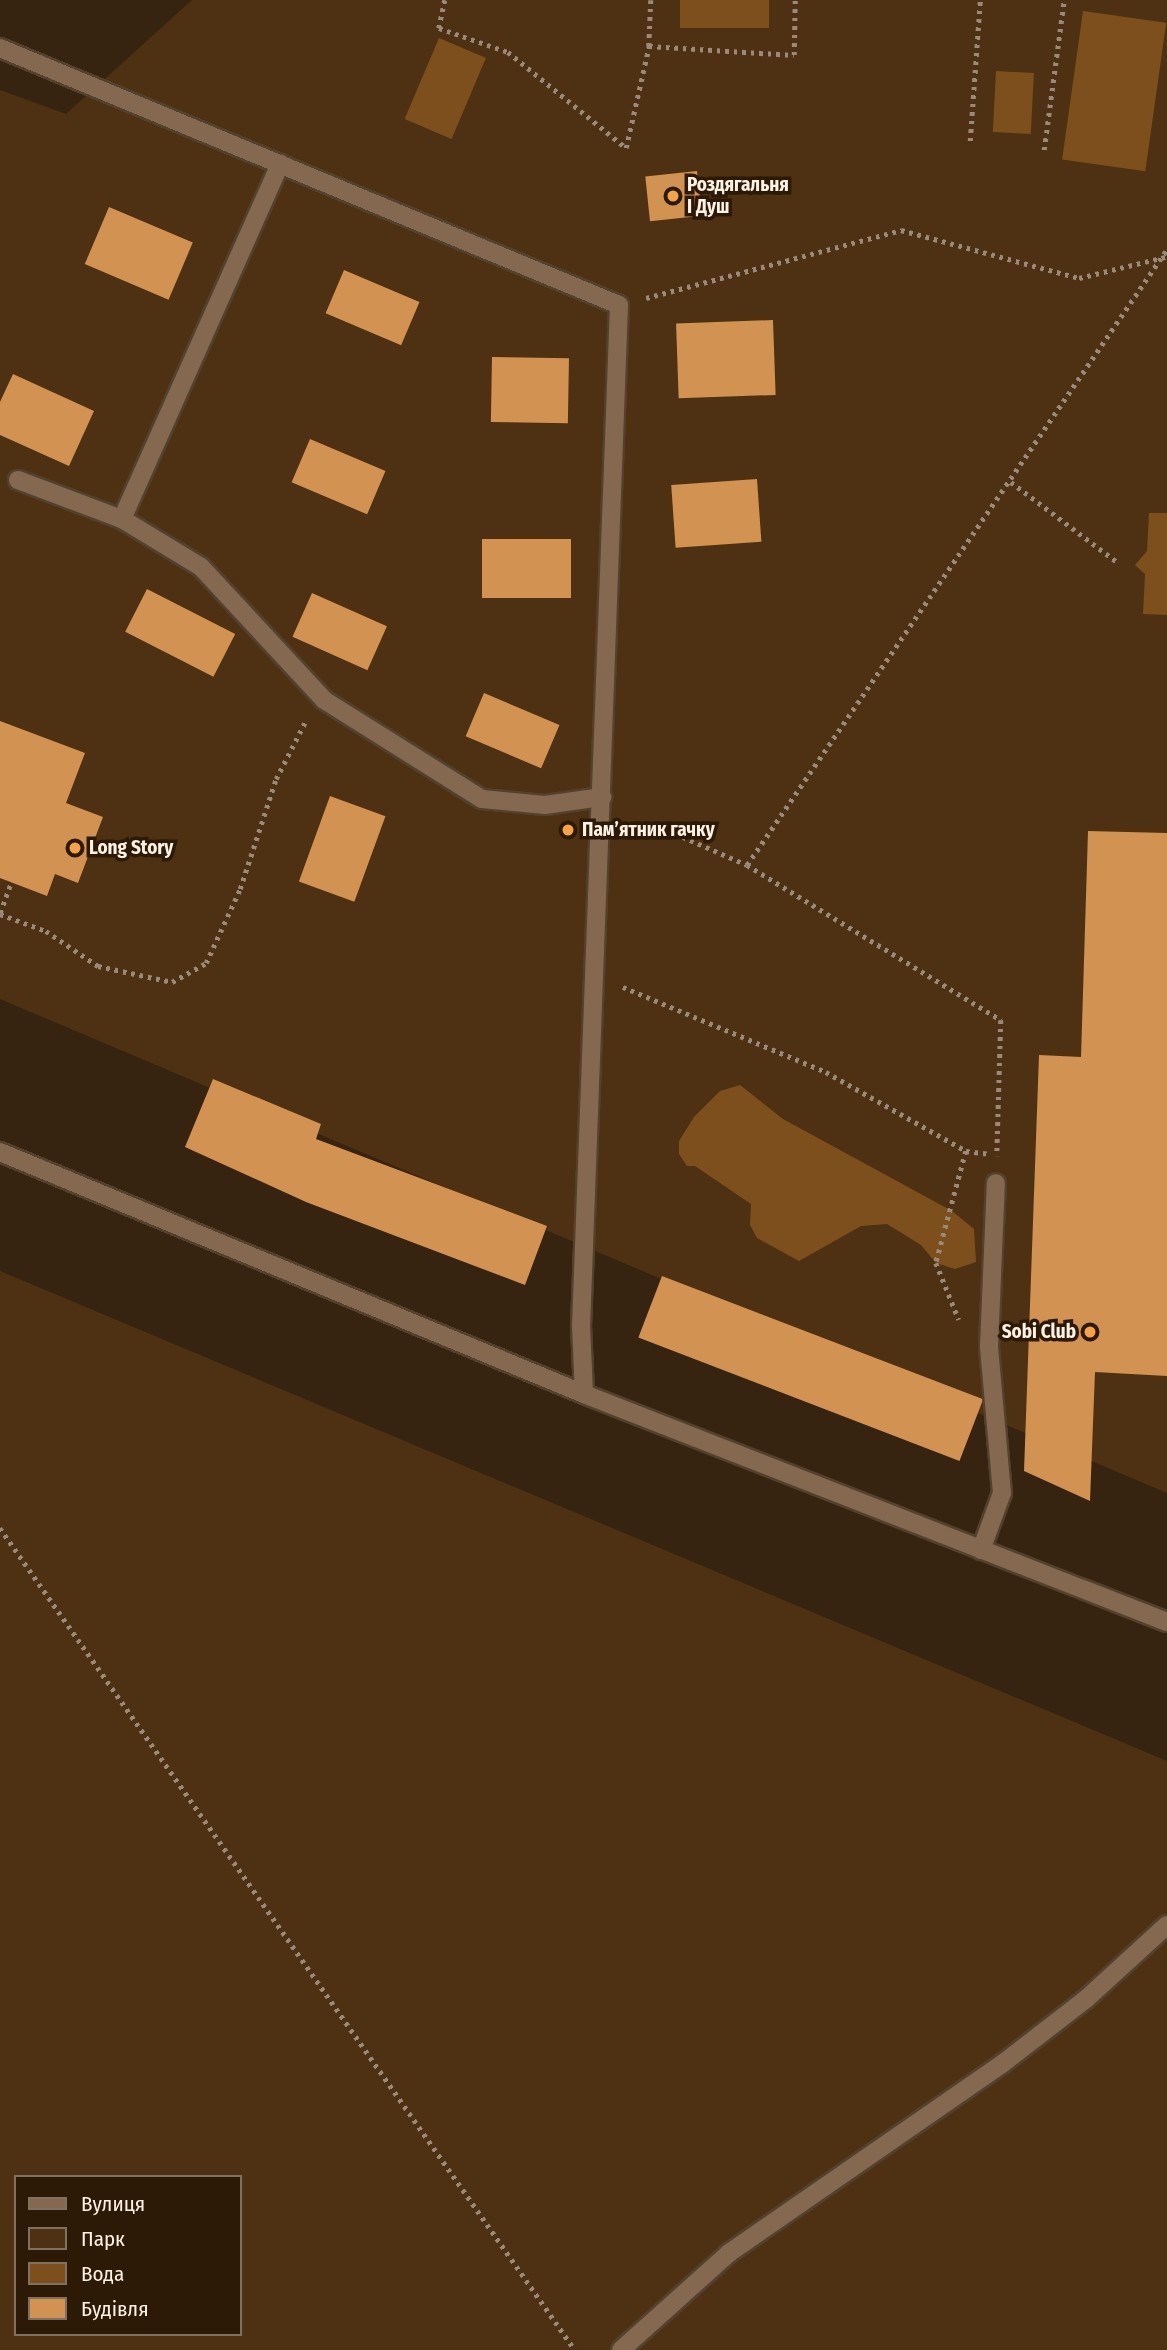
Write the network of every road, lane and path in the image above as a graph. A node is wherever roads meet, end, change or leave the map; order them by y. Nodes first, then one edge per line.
1 (445, 0) edge
2 (651, 0) edge
3 (795, 0) edge
4 (980, 0) edge
5 (1064, 0) edge
6 (649, 46) junction
7 (0, 48) edge
8 (970, 141) dead end
9 (1044, 150) dead end
10 (281, 164) junction
11 (1167, 249) edge
12 (1166, 257) edge
13 (619, 305) junction
14 (18, 480) dead end
15 (1011, 482) junction
16 (122, 519) junction
17 (1117, 562) dead end
18 (324, 700) junction
19 (603, 796) junction
20 (602, 820) junction
21 (747, 864) junction
22 (11, 883) dead end
23 (0, 914) edge
24 (597, 976) junction
25 (966, 1151) junction
26 (0, 1152) edge
27 (997, 1155) junction
28 (996, 1183) joint
29 (936, 1263) dead end
30 (584, 1394) junction
31 (0, 1528) edge
32 (981, 1550) junction
33 (1167, 1622) edge
34 (1167, 1925) edge
35 (575, 2350) edge
36 (621, 2350) edge

1 - 6 path
2 - 6 path
3 - 6 path
4 - 8 path
5 - 9 path
7 - 10 lane
10 - 13 lane
10 - 16 lane
11 - 12 path
12 - 13 path
12 - 15 path
13 - 19 lane
14 - 16 lane
15 - 17 path
15 - 21 path
16 - 18 lane
18 - 19 lane
18 - 23 path
19 - 20 lane
20 - 21 path
20 - 24 lane
21 - 27 path
22 - 23 path
24 - 25 path
24 - 30 lane
25 - 27 path
25 - 29 path
26 - 30 lane
27 - 28 path
28 - 32 lane
30 - 32 lane
31 - 35 path
32 - 33 lane
34 - 36 lane

